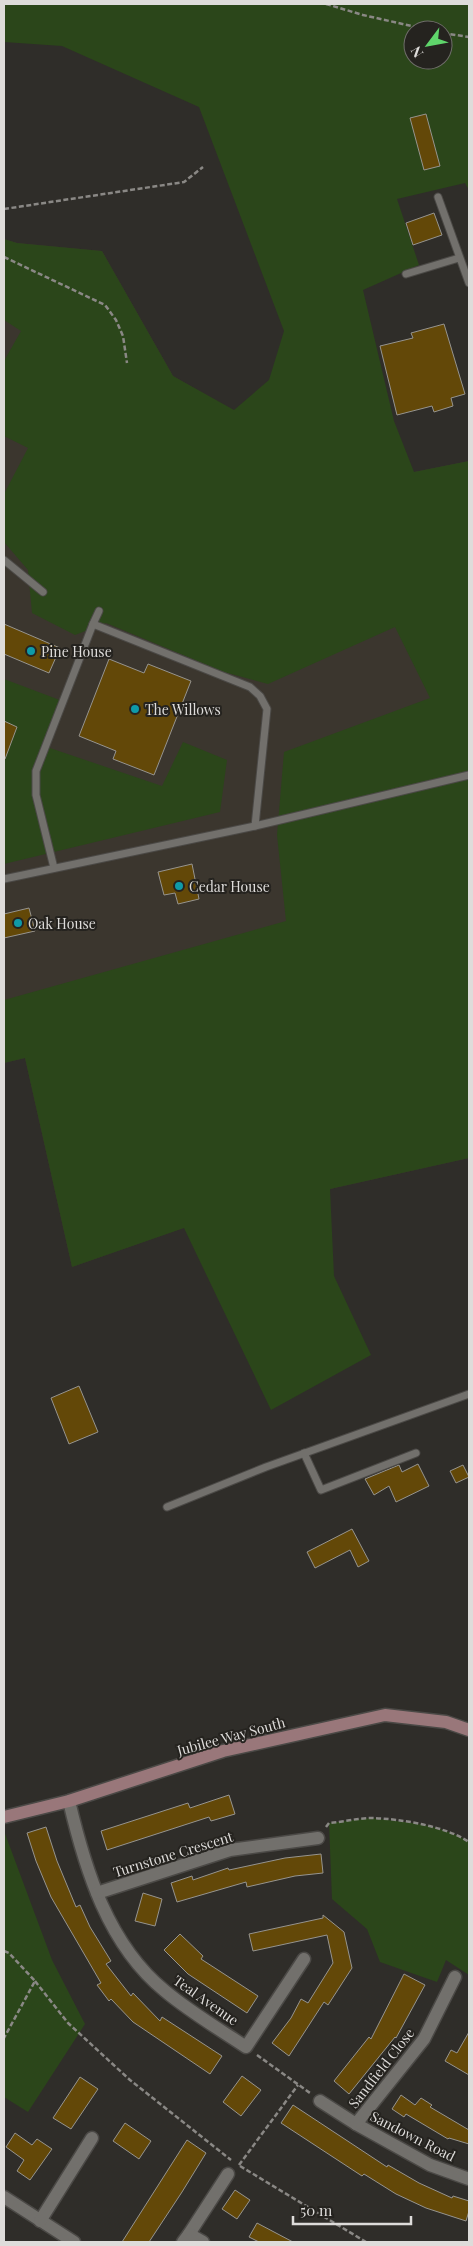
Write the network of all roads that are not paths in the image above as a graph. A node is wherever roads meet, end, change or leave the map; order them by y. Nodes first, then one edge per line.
1 (438, 197) dead end
2 (459, 258) junction
3 (406, 274) dead end
4 (469, 283) edge
5 (4, 560) edge
6 (43, 592) dead end
7 (99, 611) dead end
8 (93, 624) junction
9 (469, 776) edge
10 (255, 826) junction
11 (54, 868) junction
12 (4, 879) edge
13 (469, 1394) edge
14 (304, 1453) junction
15 (416, 1453) dead end
16 (167, 1507) dead end
17 (469, 1730) edge
18 (69, 1801) junction
19 (4, 1816) edge
20 (318, 1838) road end
21 (97, 1892) junction
22 (304, 1959) dead end
23 (455, 1977) dead end
24 (320, 2101) road end
25 (356, 2124) junction
26 (92, 2138) dead end
27 (228, 2174) dead end
28 (469, 2179) edge
29 (4, 2197) edge
30 (40, 2221) junction
31 (186, 2238) edge
32 (74, 2242) edge
33 (203, 2242) edge

1 - 2 lane
2 - 3 lane
2 - 4 lane
5 - 6 lane
7 - 8 lane
8 - 10 lane
8 - 11 lane
9 - 10 lane
10 - 11 lane
11 - 12 lane
13 - 14 lane
14 - 15 lane
14 - 16 lane
17 - 18 street, Jubilee Way South
18 - 19 street, Jubilee Way South
18 - 21 street, Teal Avenue
20 - 21 street, Turnstone Crescent
21 - 22 street, Teal Avenue
23 - 25 street, Sandfield Close
24 - 25 street, Sandown Road
25 - 28 street, Sandown Road
26 - 30 street
27 - 31 street
29 - 30 street
30 - 32 street
31 - 33 street

